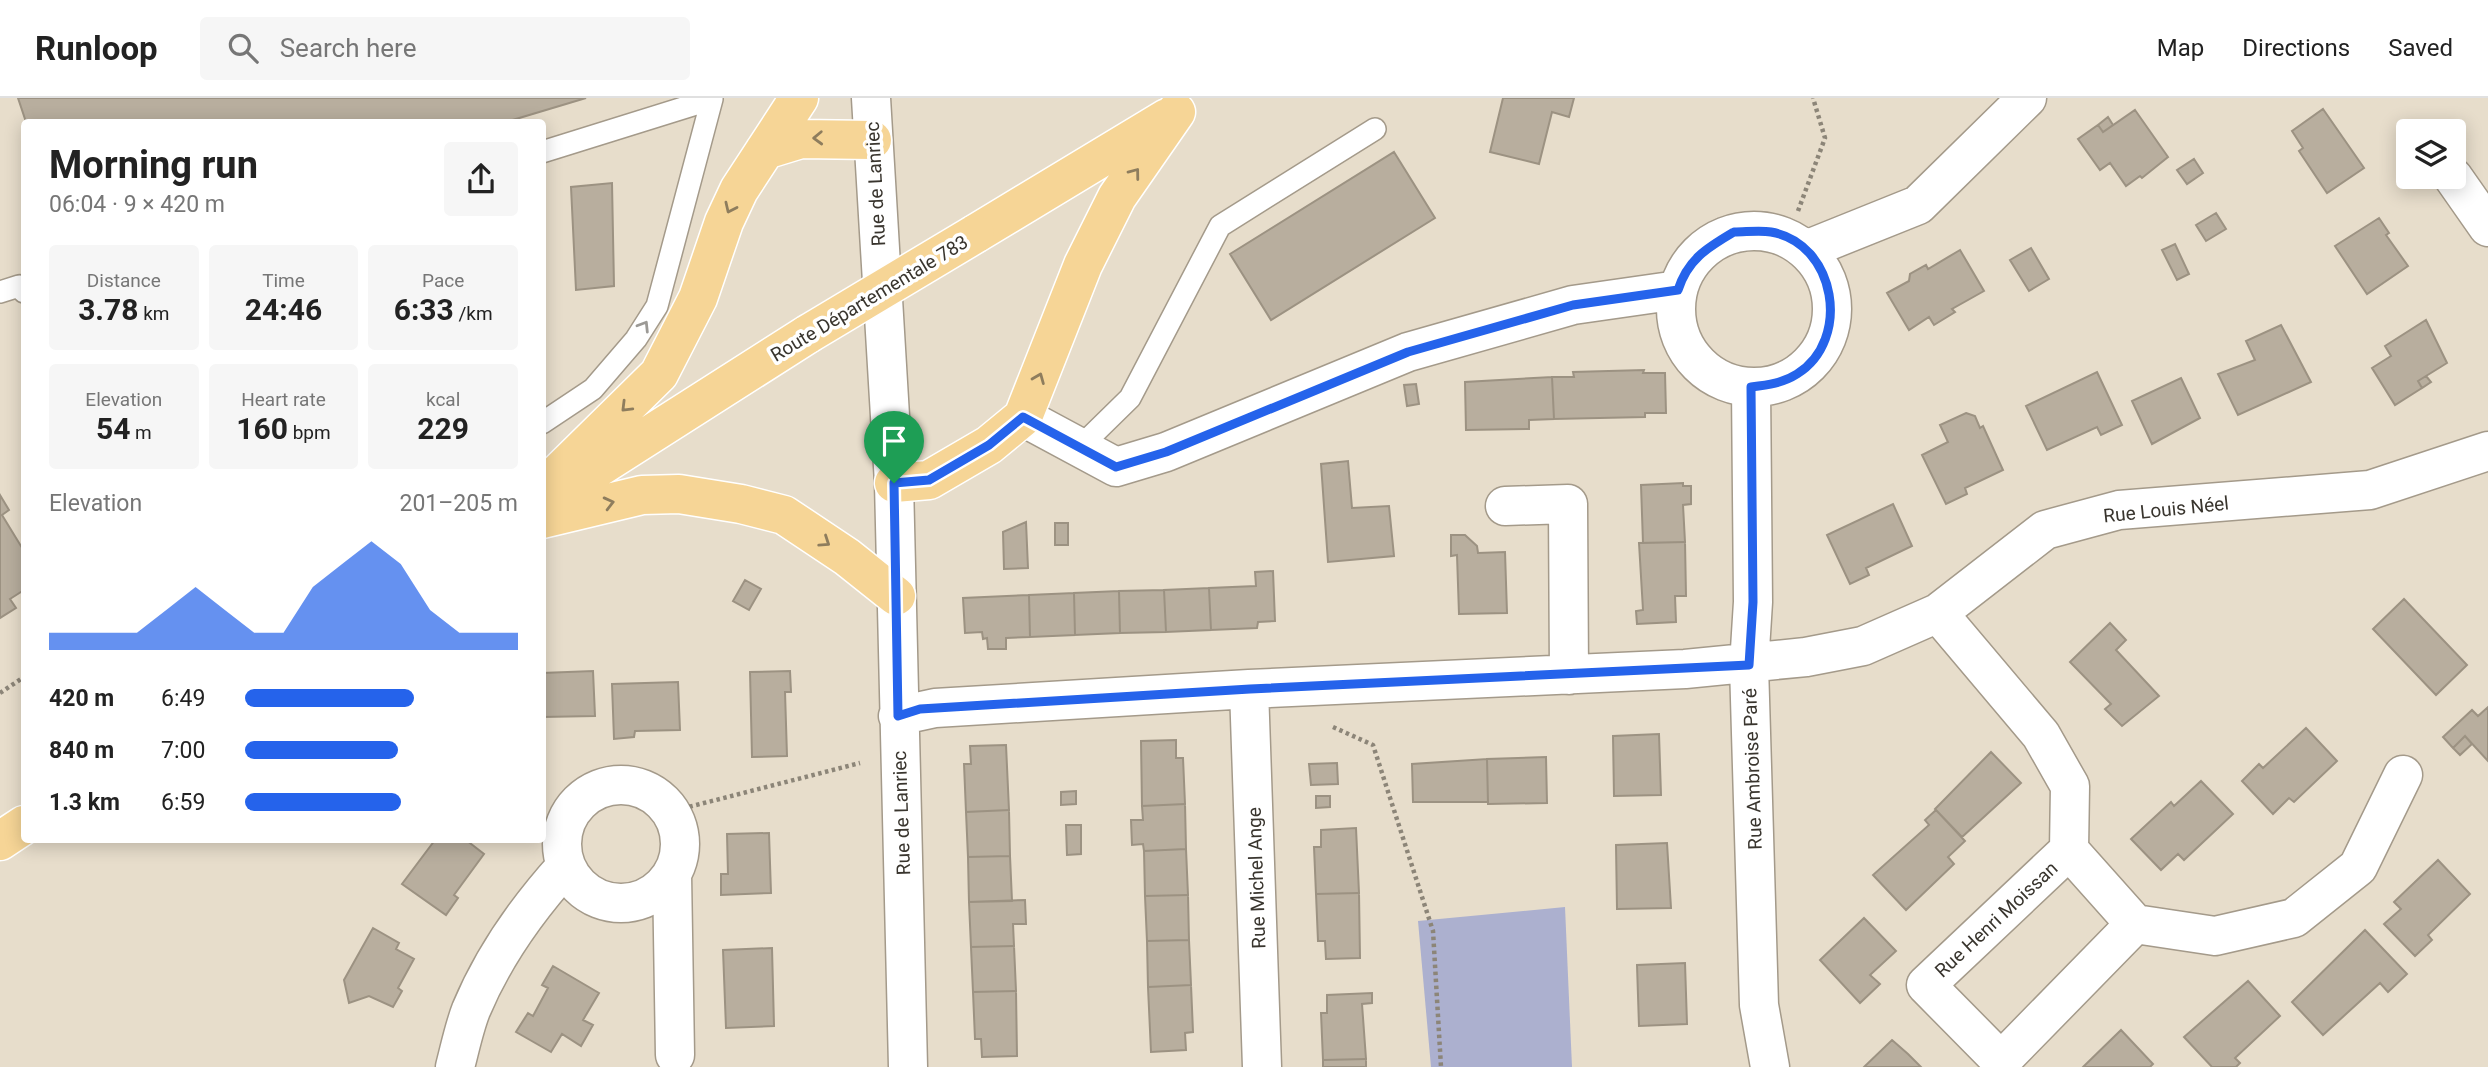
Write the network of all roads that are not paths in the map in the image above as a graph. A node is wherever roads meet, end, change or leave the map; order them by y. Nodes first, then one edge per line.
1 (799, 98) edge
2 (871, 98) edge
3 (2027, 98) edge
4 (712, 99) edge
5 (1187, 105) edge
6 (1374, 129) dead end
7 (872, 140) junction
8 (765, 150) junction
9 (546, 151) edge
10 (2461, 189) edge
11 (2488, 227) edge
12 (1797, 244) junction
13 (21, 288) edge
14 (1678, 290) junction
15 (0, 292) edge
16 (1751, 387) junction
17 (1023, 417) junction
18 (546, 420) edge
19 (1080, 447) junction
20 (2488, 451) edge
21 (894, 483) junction
22 (546, 485) edge
23 (546, 500) edge
24 (1504, 506) dead end
25 (546, 518) edge
26 (896, 596) junction
27 (1938, 613) junction
28 (1749, 665) junction
29 (1569, 676) junction
30 (1250, 689) junction
31 (898, 716) junction
32 (2403, 775) dead end
33 (21, 827) edge
34 (0, 841) edge
35 (2069, 850) junction
36 (566, 866) junction
37 (672, 874) junction
38 (2135, 924) junction
39 (675, 1055) dead end
40 (455, 1067) edge
41 (908, 1067) edge
42 (1262, 1067) edge
43 (1770, 1067) edge

1 - 8 main road
2 - 7 street, Rue de Lanriec
3 - 12 street
4 - 9 lane
18 -> 4 lane
17 -> 5 main road
5 - 23 main road, Route Départementale 783, bridge
6 - 19 lane
7 -> 8 main road
7 - 21 street, Rue de Lanriec
8 -> 22 main road
10 - 11 street
12 - 14 street
12 - 16 street
13 - 15 lane
14 - 16 street
14 - 19 street
16 - 28 street, Rue Ambroise Paré
17 - 19 street
17 - 21 main road
20 - 27 street, Rue Louis Néel
21 - 26 street, Rue de Lanriec
24 - 29 street
25 -> 26 main road
26 - 31 street, Rue de Lanriec
27 - 28 street, Rue Louis Néel
27 - 35 street, Rue Henri Moissan
28 - 29 street, Rue Louis Néel
28 - 43 street, Rue Ambroise Paré
29 - 30 street, Rue Louis Néel
30 - 31 street, Rue Louis Néel
30 - 42 street, Rue Michel Ange
31 - 41 street, Rue de Lanriec
32 - 38 street
33 - 34 main road
35 - 38 street, Rue Henri Moissan
35 - 38 street, Rue Henri Moissan
36 - 37 street
36 - 37 street
36 - 40 street
37 - 39 street

